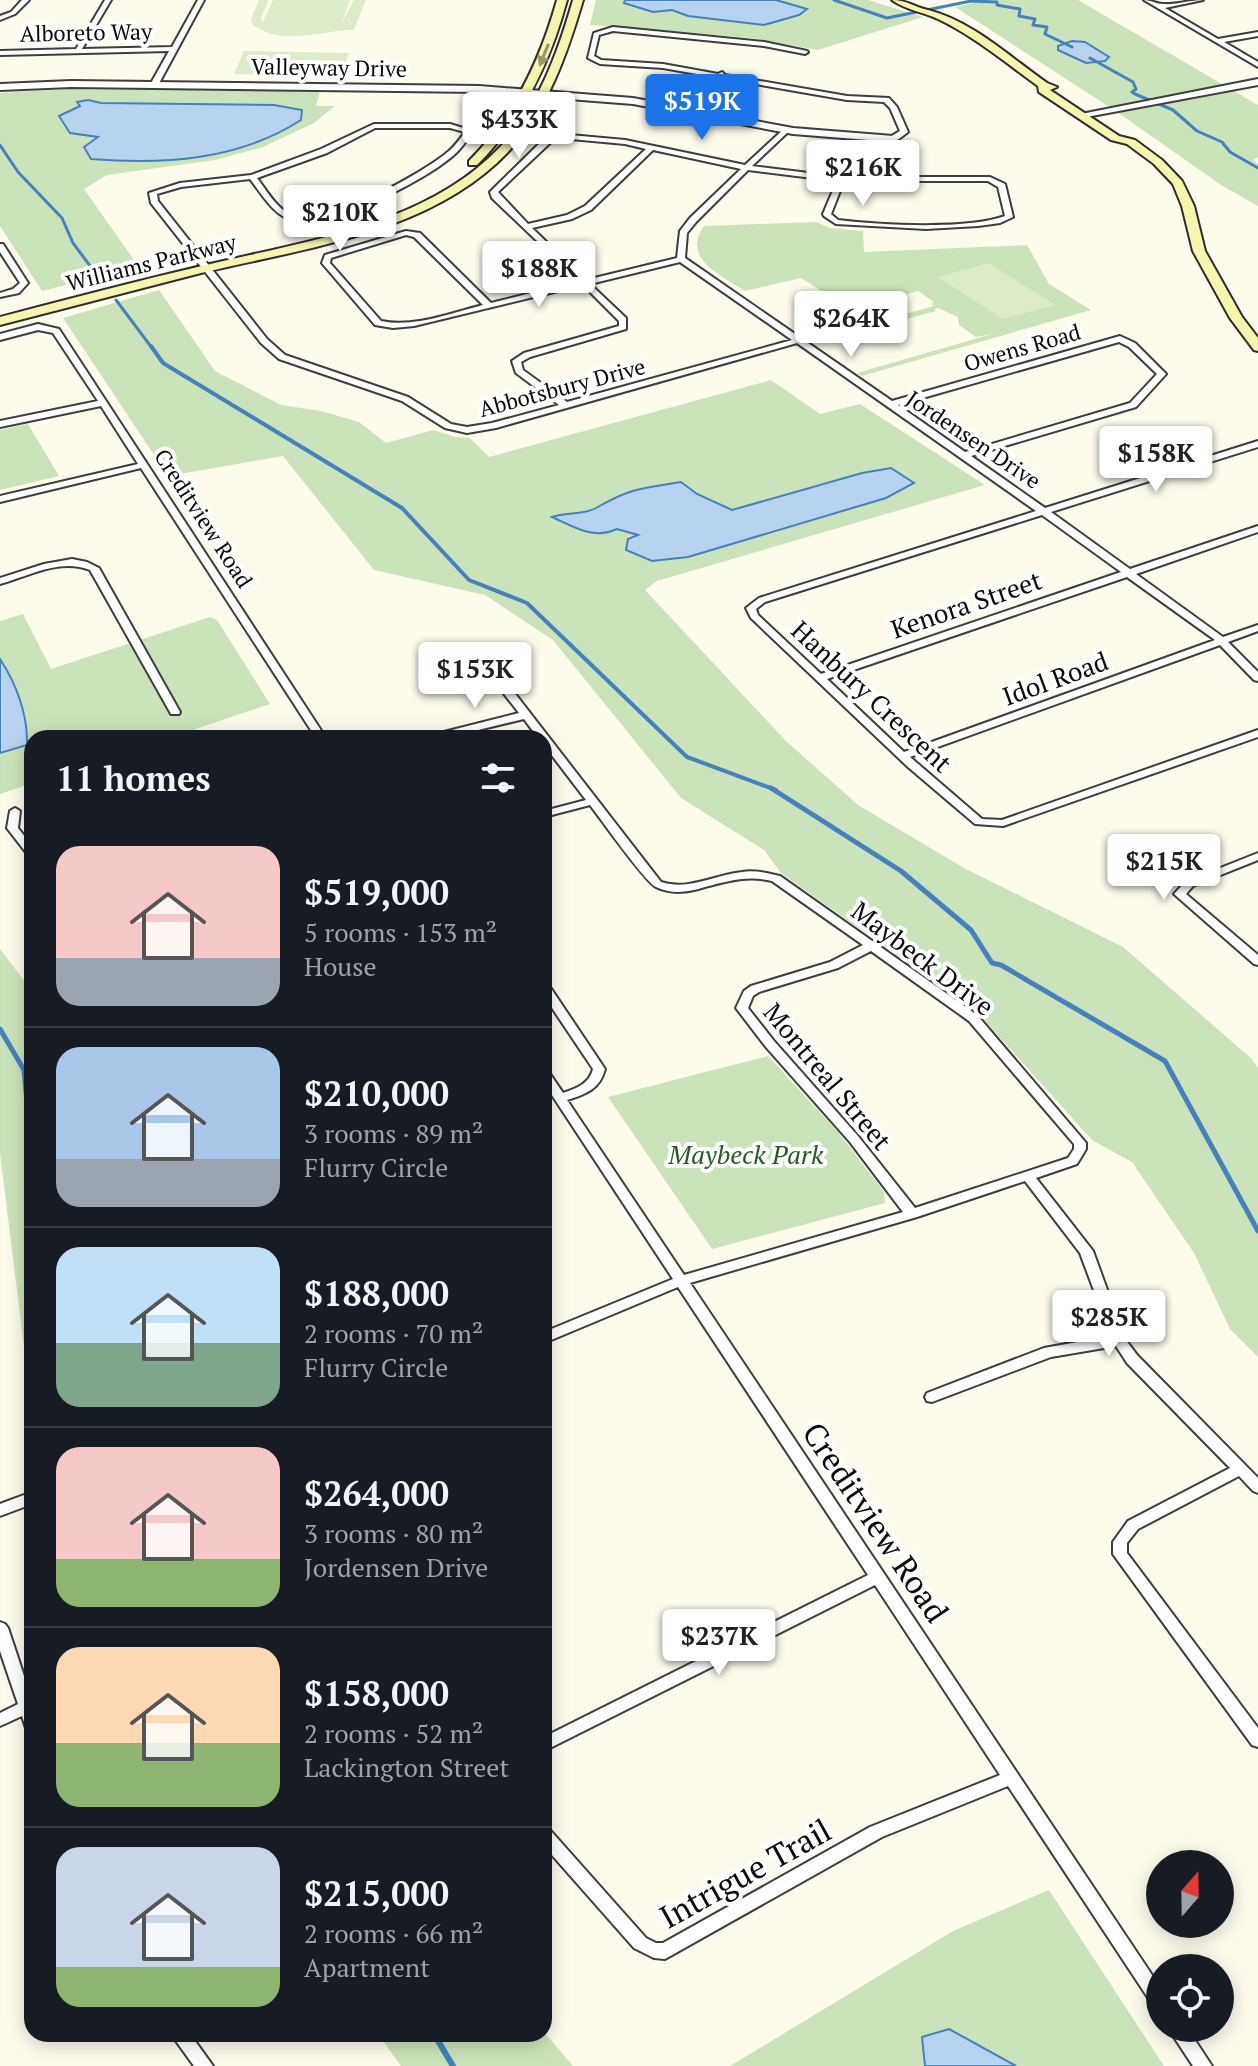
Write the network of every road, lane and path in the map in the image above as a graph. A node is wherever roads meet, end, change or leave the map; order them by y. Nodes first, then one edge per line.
1 (26, 0) edge
2 (108, 0) edge
3 (201, 0) edge
4 (562, 0) edge
5 (578, 0) edge
6 (916, 0) edge
7 (1147, 0) edge
8 (1200, 0) edge
9 (900, 1) edge
10 (1159, 7) junction
11 (942, 17) junction
12 (0, 18) edge
13 (1258, 34) edge
14 (1217, 41) junction
15 (79, 49) junction
16 (174, 49) junction
17 (805, 52) dead end
18 (0, 53) edge
19 (1258, 65) edge
20 (722, 74) junction
21 (1258, 82) edge
22 (154, 85) junction
23 (1043, 85) junction
24 (0, 87) edge
25 (526, 92) junction
26 (542, 94) junction
27 (680, 109) junction
28 (1095, 113) junction
29 (1081, 115) junction
30 (785, 130) junction
31 (893, 139) joint
32 (1131, 142) junction
33 (652, 147) junction
34 (746, 168) junction
35 (252, 177) junction
36 (841, 179) junction
37 (529, 226) junction
38 (0, 246) edge
39 (681, 259) junction
40 (204, 265) junction
41 (582, 281) junction
42 (0, 295) edge
43 (488, 305) junction
44 (0, 311) edge
45 (0, 321) edge
46 (0, 337) edge
47 (796, 341) junction
48 (1258, 347) edge
49 (103, 403) junction
50 (565, 405) junction
51 (889, 405) junction
52 (0, 424) edge
53 (1258, 444) edge
54 (963, 455) junction
55 (143, 465) junction
56 (0, 499) edge
57 (1044, 511) junction
58 (1258, 529) edge
59 (1127, 572) junction
60 (0, 581) edge
61 (1258, 628) edge
62 (1222, 641) junction
63 (477, 663) dead end
64 (819, 678) junction
65 (1258, 678) edge
66 (175, 712) dead end
67 (526, 715) junction
68 (316, 730) edge
69 (465, 730) edge
70 (538, 730) edge
71 (1258, 733) edge
72 (552, 748) edge
73 (903, 756) junction
74 (594, 801) junction
75 (15, 811) dead end
76 (552, 812) edge
77 (24, 843) edge
78 (1258, 856) edge
79 (871, 946) junction
80 (1258, 961) edge
81 (552, 999) edge
82 (552, 1086) edge
83 (560, 1098) junction
84 (1028, 1177) junction
85 (912, 1214) junction
86 (681, 1282) junction
87 (552, 1335) edge
88 (1119, 1340) junction
89 (932, 1397) dead end
90 (1240, 1469) junction
91 (1258, 1487) edge
92 (24, 1501) edge
93 (0, 1510) edge
94 (877, 1577) junction
95 (0, 1628) edge
96 (24, 1700) edge
97 (24, 1716) edge
98 (0, 1720) edge
99 (552, 1740) edge
100 (1258, 1740) edge
101 (1010, 1778) junction
102 (552, 1844) edge
103 (1146, 1981) edge
104 (186, 2042) edge
105 (1187, 2042) edge
106 (204, 2066) edge
107 (1203, 2066) edge

1 - 12 street
2 - 15 street
3 - 16 street
4 -> 25 main road, Williams Parkway
5 - 26 main road, Williams Parkway
6 - 11 main road
7 - 10 street
8 - 10 street
9 - 11 main road
10 - 14 street
11 - 23 main road
13 - 14 street
14 - 19 street
15 - 16 street, Alboreto Way
15 - 18 street, Alboreto Way
16 - 22 street
17 - 20 street
20 - 27 street
20 - 31 street
21 - 28 street
22 - 24 street, Valleyway Drive
22 - 25 street, Valleyway Drive
23 - 28 main road
23 - 29 main road
25 - 26 street, Valleyway Drive
25 - 40 main road, Williams Parkway
26 - 27 street, Valleyway Drive
26 - 40 main road, Williams Parkway
27 - 30 street, Valleyway Drive
28 - 29 street
28 - 32 main road
29 - 32 main road
30 - 31 street, Valleyway Drive
30 - 34 street
32 - 48 main road
33 - 34 street
33 - 37 street
33 - 37 street
34 - 36 street
34 - 39 street
35 - 35 street
35 - 40 street, Abbotsbury Drive
36 - 36 street
37 - 41 street
38 - 42 street
39 - 41 street
39 - 47 street, Jordensen Drive
40 - 44 main road, Williams Parkway
40 - 45 main road, Williams Parkway
40 - 50 street, Abbotsbury Drive
41 - 43 street
41 - 50 street
43 - 43 street
46 - 49 street, Creditview Road
47 - 50 street, Abbotsbury Drive
47 - 51 street, Jordensen Drive
49 - 52 street
49 - 55 street, Creditview Road
51 - 54 street, Jordensen Drive
51 - 54 street, Owens Road
53 - 57 street
54 - 57 street, Jordensen Drive
55 - 56 street
55 - 68 street, Creditview Road
57 - 59 street, Jordensen Drive
57 - 64 street, Hanbury Crescent
58 - 59 street, Kenora Street
59 - 62 street, Jordensen Drive
59 - 64 street, Kenora Street
60 - 66 street
61 - 62 street, Idol Road
62 - 65 street, Jordensen Drive
62 - 73 street, Idol Road
63 - 67 street, Maybeck Drive
64 - 73 street, Hanbury Crescent
67 - 69 street
67 - 70 street, Maybeck Drive
71 - 73 street, Hanbury Crescent
72 - 74 street, Maybeck Drive
74 - 76 street
74 - 79 street, Maybeck Drive
75 - 77 street
78 - 80 street
79 - 84 street, Maybeck Drive
79 - 85 street, Montreal Street
81 - 83 street
82 - 83 street, Creditview Road
83 - 86 street, Creditview Road
84 - 85 street, Maybeck Drive
84 - 88 street
85 - 86 street, Maybeck Drive
86 - 87 street, Maybeck Drive
86 - 94 street, Creditview Road
88 - 89 street
88 - 90 street
90 - 91 street
90 - 100 street
92 - 93 street
94 - 99 street
94 - 101 street, Creditview Road
95 - 96 street
97 - 98 street
101 - 102 street, Intrigue Trail
101 - 103 street, Creditview Road
104 - 106 street
105 - 107 street

